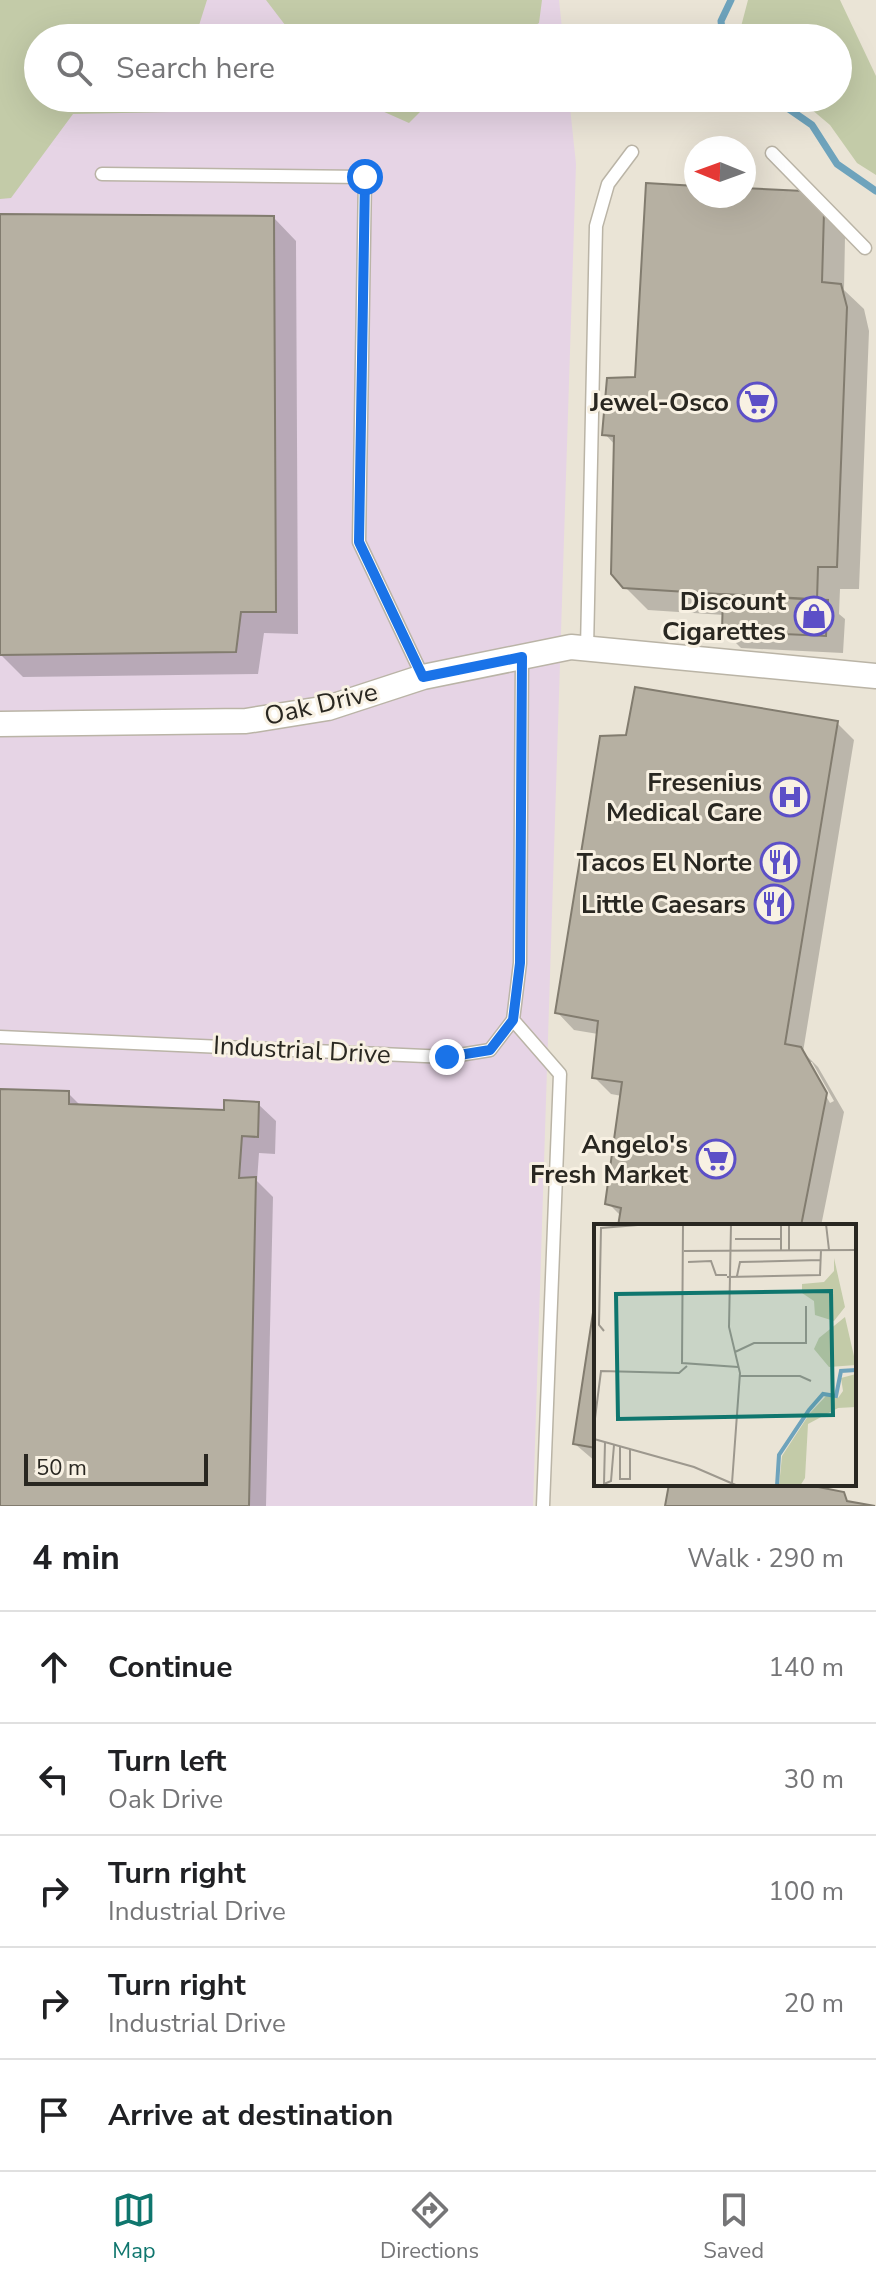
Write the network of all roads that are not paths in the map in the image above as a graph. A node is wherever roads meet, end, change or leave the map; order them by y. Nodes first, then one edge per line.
1 (632, 152) dead end
2 (772, 153) dead end
3 (102, 174) dead end
4 (865, 248) dead end
5 (587, 649) junction
6 (522, 657) junction
7 (876, 676) edge
8 (423, 677) junction
9 (0, 724) edge
10 (513, 1020) junction
11 (0, 1037) edge
12 (543, 1506) edge

1 - 5 lane
2 - 4 lane
3 - 8 lane
5 - 6 street, Oak Drive
5 - 7 street, Oak Drive
6 - 8 street, Oak Drive
6 - 10 lane
8 - 9 street, Oak Drive
10 - 11 lane, Industrial Drive
10 - 12 lane

